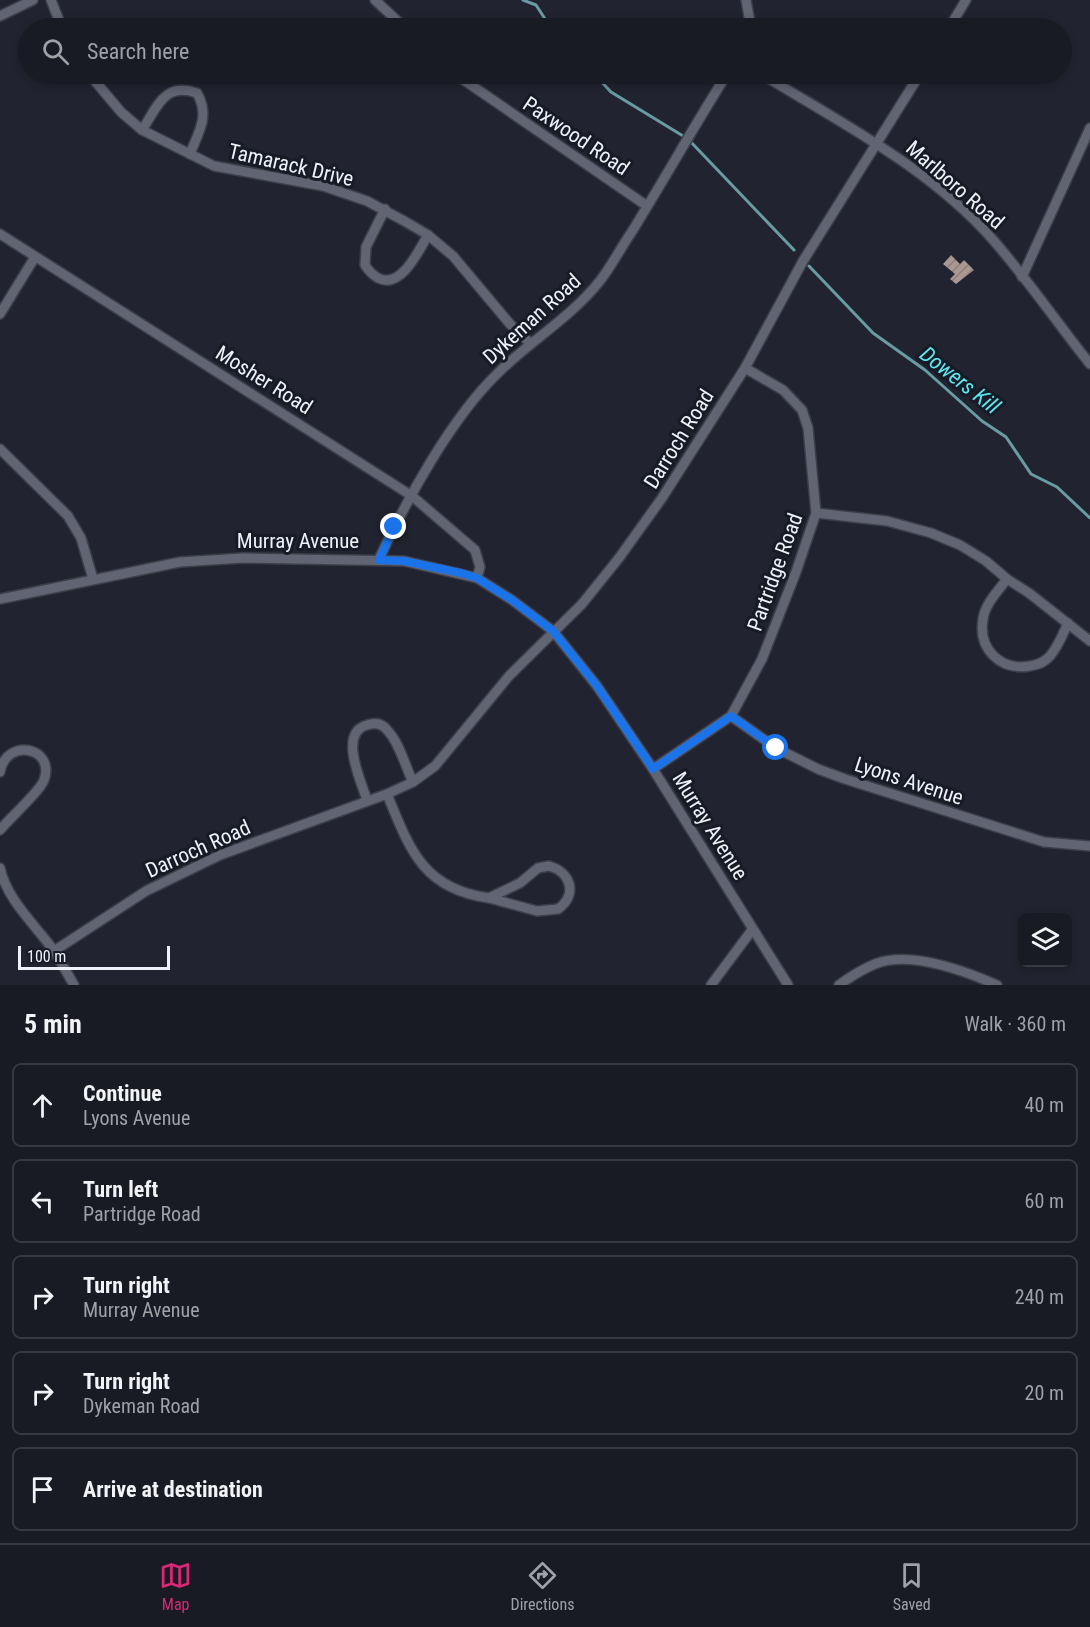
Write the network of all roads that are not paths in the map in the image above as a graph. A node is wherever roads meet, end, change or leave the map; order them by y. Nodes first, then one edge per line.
1 (33, 0) edge
2 (51, 0) edge
3 (375, 0) edge
4 (746, 0) edge
5 (966, 0) edge
6 (0, 16) edge
7 (58, 18) edge
8 (394, 18) edge
9 (749, 18) edge
10 (955, 18) edge
11 (97, 84) edge
12 (470, 84) edge
13 (721, 84) edge
14 (778, 84) edge
15 (914, 84) edge
16 (1090, 128) edge
17 (142, 130) junction
18 (876, 143) junction
19 (190, 154) junction
20 (648, 206) junction
21 (385, 209) junction
22 (0, 234) edge
23 (428, 235) junction
24 (35, 257) junction
25 (1022, 277) junction
26 (0, 314) edge
27 (530, 343) junction
28 (1090, 364) edge
29 (744, 368) junction
30 (0, 448) edge
31 (412, 496) junction
32 (816, 513) junction
33 (379, 560) junction
34 (477, 578) junction
35 (93, 579) junction
36 (1007, 579) junction
37 (0, 599) edge
38 (1068, 623) junction
39 (553, 631) junction
40 (1090, 641) edge
41 (731, 716) junction
42 (653, 769) junction
43 (0, 772) edge
44 (413, 782) junction
45 (387, 794) junction
46 (367, 800) junction
47 (0, 830) edge
48 (1090, 846) edge
49 (0, 868) edge
50 (489, 898) junction
51 (752, 930) junction
52 (54, 951) junction
53 (74, 985) edge
54 (711, 985) edge
55 (788, 985) edge
56 (839, 985) edge
57 (998, 985) edge

1 - 6 street
2 - 7 street
3 - 8 street
4 - 9 street
5 - 10 street
11 - 17 street, Tamarack Drive
12 - 20 street, Paxwood Road
13 - 20 street, Dykeman Road
14 - 18 street, Marlboro Road
15 - 18 street, Darroch Road
16 - 25 street
17 - 19 street, Tamarack Drive
17 - 19 street
18 - 25 street, Marlboro Road
18 - 29 street, Darroch Road
19 - 21 street, Tamarack Drive
20 - 27 street, Dykeman Road
21 - 23 street, Tamarack Drive
21 - 23 street
22 - 24 street, Mosher Road
23 - 27 street, Tamarack Drive
24 - 26 street
24 - 31 street, Mosher Road
25 - 28 street, Marlboro Road
27 - 31 street, Dykeman Road
29 - 32 street, Partridge Road
29 - 39 street, Darroch Road
30 - 35 street
31 - 33 street, Dykeman Road
31 - 34 street, Mosher Road
32 - 36 street
32 - 41 street, Partridge Road
33 - 34 street, Murray Avenue
33 - 35 street, Murray Avenue
34 - 39 street, Murray Avenue
35 - 37 street, Murray Avenue
36 - 38 street
36 - 38 street
38 - 40 street
39 - 42 street, Murray Avenue
39 - 44 street, Darroch Road
41 - 42 street, Partridge Road
41 - 48 street, Lyons Avenue
42 - 51 street, Murray Avenue
43 - 47 street
44 - 45 street, Darroch Road
44 - 46 street
45 - 46 street, Darroch Road
45 - 50 street
46 - 52 street, Darroch Road
49 - 52 street
50 - 50 street
51 - 54 street
51 - 55 street, Murray Avenue
52 - 53 street
56 - 57 street

